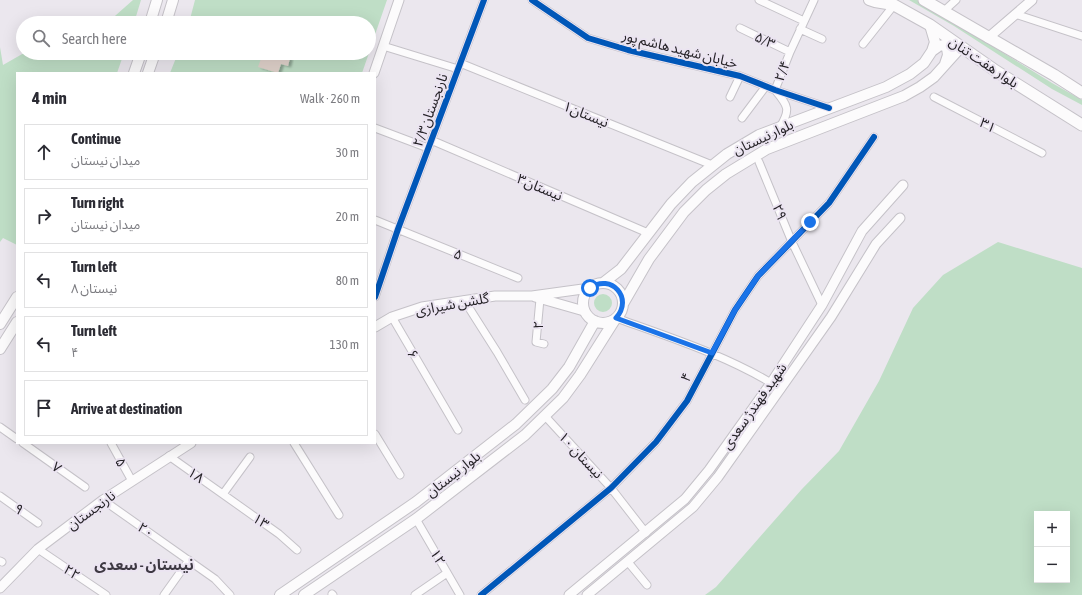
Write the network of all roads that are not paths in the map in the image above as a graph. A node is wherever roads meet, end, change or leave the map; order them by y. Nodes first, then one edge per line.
1 (157, 0) edge
2 (173, 0) edge
3 (399, 0) edge
4 (484, 0) edge
5 (532, 0) edge
6 (759, 0) edge
7 (814, 0) edge
8 (870, 0) edge
9 (924, 0) edge
10 (956, 0) edge
11 (1032, 0) edge
12 (890, 2) edge
13 (944, 11) junction
14 (1015, 14) junction
15 (152, 16) edge
16 (168, 16) edge
17 (804, 21) junction
18 (930, 25) junction
19 (740, 28) dead end
20 (800, 29) junction
21 (1082, 36) edge
22 (988, 38) junction
23 (822, 39) dead end
24 (863, 44) dead end
25 (383, 46) junction
26 (961, 47) junction
27 (932, 51) junction
28 (790, 52) junction
29 (139, 60) edge
30 (153, 60) edge
31 (945, 64) junction
32 (459, 66) junction
33 (134, 72) edge
34 (148, 72) edge
35 (374, 72) edge
36 (740, 76) junction
37 (766, 86) junction
38 (775, 90) junction
39 (1082, 93) edge
40 (730, 97) dead end
41 (934, 97) dead end
42 (829, 108) junction
43 (742, 118) dead end
44 (1082, 125) edge
45 (780, 127) junction
46 (376, 128) edge
47 (874, 137) dead end
48 (431, 140) junction
49 (428, 148) junction
50 (1042, 153) dead end
51 (759, 162) dead end
52 (712, 165) junction
53 (903, 185) dead end
54 (900, 218) dead end
55 (376, 220) edge
56 (398, 229) junction
57 (648, 233) junction
58 (792, 242) junction
59 (518, 278) dead end
60 (603, 283) junction
61 (590, 288) junction
62 (376, 294) edge
63 (536, 297) junction
64 (16, 299) edge
65 (464, 300) junction
66 (623, 304) junction
67 (822, 305) junction
68 (584, 311) junction
69 (392, 317) junction
70 (616, 318) junction
71 (594, 321) junction
72 (0, 324) edge
73 (16, 324) edge
74 (376, 326) edge
75 (544, 344) dead end
76 (0, 349) edge
77 (712, 353) junction
78 (771, 383) junction
79 (781, 389) junction
80 (525, 400) dead end
81 (545, 416) junction
82 (0, 427) edge
83 (458, 430) dead end
84 (376, 436) edge
85 (16, 438) edge
86 (112, 444) edge
87 (189, 444) edge
88 (295, 444) edge
89 (26, 445) edge
90 (169, 456) junction
91 (250, 457) dead end
92 (400, 475) dead end
93 (132, 481) junction
94 (85, 488) dead end
95 (611, 488) junction
96 (223, 494) junction
97 (0, 496) edge
98 (103, 500) junction
99 (339, 515) dead end
100 (416, 519) junction
101 (38, 523) dead end
102 (646, 533) junction
103 (38, 549) junction
104 (297, 550) dead end
105 (189, 560) junction
106 (628, 562) junction
107 (447, 573) junction
108 (647, 585) dead end
109 (0, 588) edge
110 (106, 595) edge
111 (164, 595) edge
112 (230, 595) edge
113 (280, 595) edge
114 (304, 595) edge
115 (415, 595) edge
116 (460, 595) edge
117 (481, 595) edge
118 (569, 595) edge
119 (587, 595) edge

1 - 15 main road
2 - 16 main road
3 - 25 street
4 - 32 street, ۲/۳نارنجستان
5 - 36 street, خیابان شهید هاشم پور
6 - 17 street
7 - 17 street, ۲/۴
8 - 12 main road
9 - 13 main road, بلوار هفت تنان
10 - 13 street
11 - 14 street
12 - 18 main road, بلوار هفت تنان
12 - 24 street
13 - 22 main road, بلوار هفت تنان
14 - 21 street
14 - 22 street
17 - 20 street, ۲/۴
18 - 26 main road, بلوار هفت تنان
18 - 27 main road
19 - 28 street, ۵/۳
20 - 23 street
20 - 28 street, ۲/۴
22 - 39 main road, بلوار هفت تنان
25 - 32 street, ۱نیستان
25 - 35 street
26 - 31 main road, بلوار نیستان
26 - 44 main road, بلوار هفت تنان
27 - 31 main road
27 - 42 main road, بلوار نیستان
28 - 38 street, ۲/۴
29 - 33 main road
30 - 34 main road
31 - 66 main road, بلوار نیستان
32 - 48 street, ۲/۳نارنجستان
32 - 52 street, ۱نیستان
36 - 37 street, خیابان شهید هاشم پور
36 - 40 street
37 - 38 street, خیابان شهید هاشم پور
37 - 43 street
38 - 42 street, خیابان شهید هاشم پور
38 - 45 street
41 - 50 street, ۳۱
42 - 45 main road, بلوار نیستان
45 - 52 main road, بلوار نیستان
46 - 49 street
47 - 58 street, ۴
48 - 49 street, ۲/۳نارنجستان
48 - 57 street, ۳نیستان
49 - 56 street, ۲/۳نارنجستان
51 - 58 street, ۲۹
52 - 57 main road, بلوار نیستان
53 - 67 street, شهید فهندژ سعدی
54 - 79 street, شهید فهندژ سعدی
55 - 56 street, ۵
56 - 59 street, ۵
56 - 62 street, ۲/۳نارنجستان
57 - 60 main road, بلوار نیستان
58 - 67 street, ۲۹
58 - 77 street, ۴
60 - 61 main road
60 - 66 main road
61 - 63 street, گلشن شیرازی
61 - 68 main road
63 - 65 street, گلشن شیرازی
63 - 68 street, گلشن شیرازی
63 - 75 street, ۲
64 - 72 main road
65 - 69 street, گلشن شیرازی
65 - 80 street
66 - 70 main road
67 - 78 street, شهید فهندژ سعدی
68 - 71 main road
69 - 74 street, گلشن شیرازی
69 - 83 street, ۶
70 - 71 main road
70 - 77 street
70 - 81 main road, بلوار نیستان
71 - 113 main road, بلوار نیستان
73 - 76 main road
77 - 78 street
77 - 95 street, ۴
78 - 79 street
78 - 102 street, شهید فهندژ سعدی
79 - 106 street, شهید فهندژ سعدی
81 - 95 street, نیستان ۱۰
81 - 100 main road, بلوار نیستان
82 - 85 street
84 - 92 street
86 - 93 street, ۵
87 - 90 street, نارنجستان
88 - 99 street
89 - 94 street, ۷
90 - 93 street, نارنجستان
90 - 96 street, ۱۸
91 - 96 street
93 - 98 street, نارنجستان
95 - 102 street, نیستان ۱۰
95 - 117 street, ۴
96 - 104 street, ۱۳
97 - 101 street, ۹
98 - 103 street, نارنجستان
98 - 105 street, ۲۰
100 - 107 street, ۱۲
100 - 114 main road, بلوار نیستان
102 - 118 street, شهید فهندژ سعدی
103 - 109 street, نارنجستان
103 - 110 street, ۲۲
105 - 111 street
105 - 112 street, ۲۰
106 - 108 street
106 - 119 street, شهید فهندژ سعدی
107 - 115 street
107 - 116 street, ۱۲

